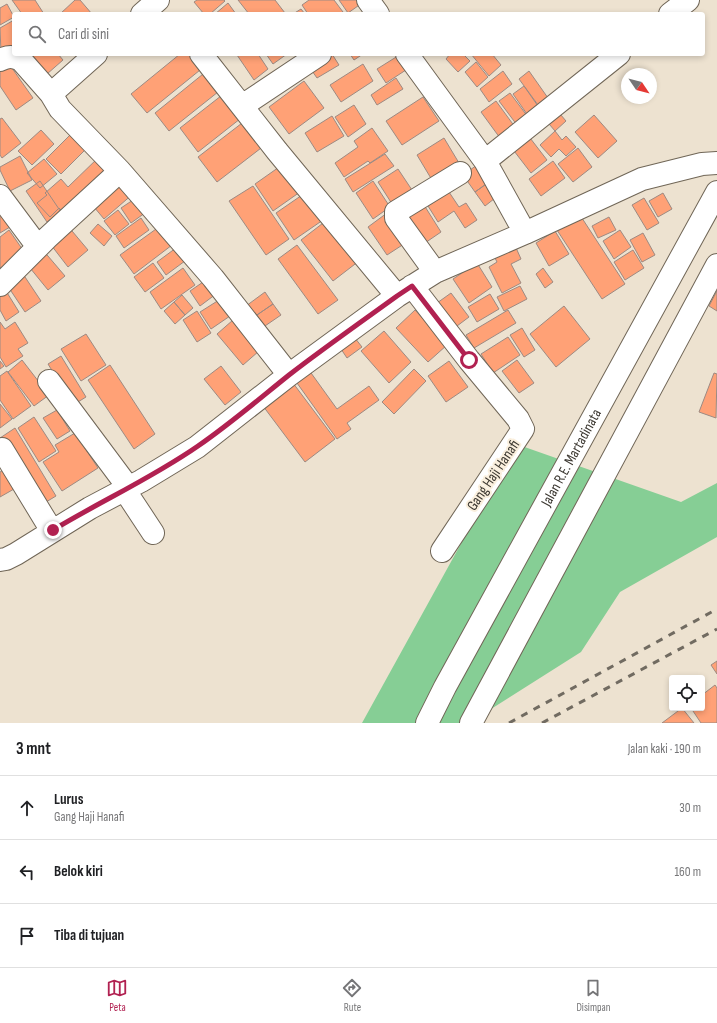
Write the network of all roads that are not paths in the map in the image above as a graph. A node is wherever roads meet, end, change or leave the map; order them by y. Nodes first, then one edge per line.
1 (158, 0) edge
2 (368, 0) edge
3 (688, 0) edge
4 (144, 12) edge
5 (168, 12) edge
6 (377, 12) edge
7 (673, 12) edge
8 (94, 56) edge
9 (203, 56) edge
10 (317, 56) edge
11 (408, 56) edge
12 (616, 56) edge
13 (0, 60) edge
14 (51, 94) junction
15 (242, 106) junction
16 (485, 161) junction
17 (717, 163) edge
18 (120, 171) junction
19 (460, 173) dead end
20 (717, 192) edge
21 (0, 196) edge
22 (525, 233) junction
23 (38, 247) junction
24 (717, 265) edge
25 (435, 272) junction
26 (0, 285) edge
27 (404, 291) junction
28 (289, 375) junction
29 (49, 381) dead end
30 (2, 449) dead end
31 (126, 488) junction
32 (53, 530) junction
33 (153, 533) dead end
34 (442, 551) dead end
35 (0, 560) edge
36 (427, 723) edge
37 (472, 723) edge

1 - 4 main road
1 - 5 main road
2 - 6 main road
3 - 7 main road
8 - 14 main road
9 - 15 main road
10 - 15 main road
11 - 16 main road
12 - 16 main road
13 - 14 main road
14 - 18 main road
15 - 27 main road
16 - 22 main road
17 - 22 main road
18 - 23 main road
18 - 28 main road
19 - 25 main road
20 - 36 main road, Jalan R.E. Martadinata
21 - 23 main road
22 - 25 main road
23 - 26 main road
24 - 37 main road
25 - 27 main road
27 - 28 main road
27 - 34 main road, Gang Haji Hanafi
28 - 31 main road
29 - 31 main road
30 - 32 main road
31 - 32 main road
31 - 33 main road
32 - 35 main road

